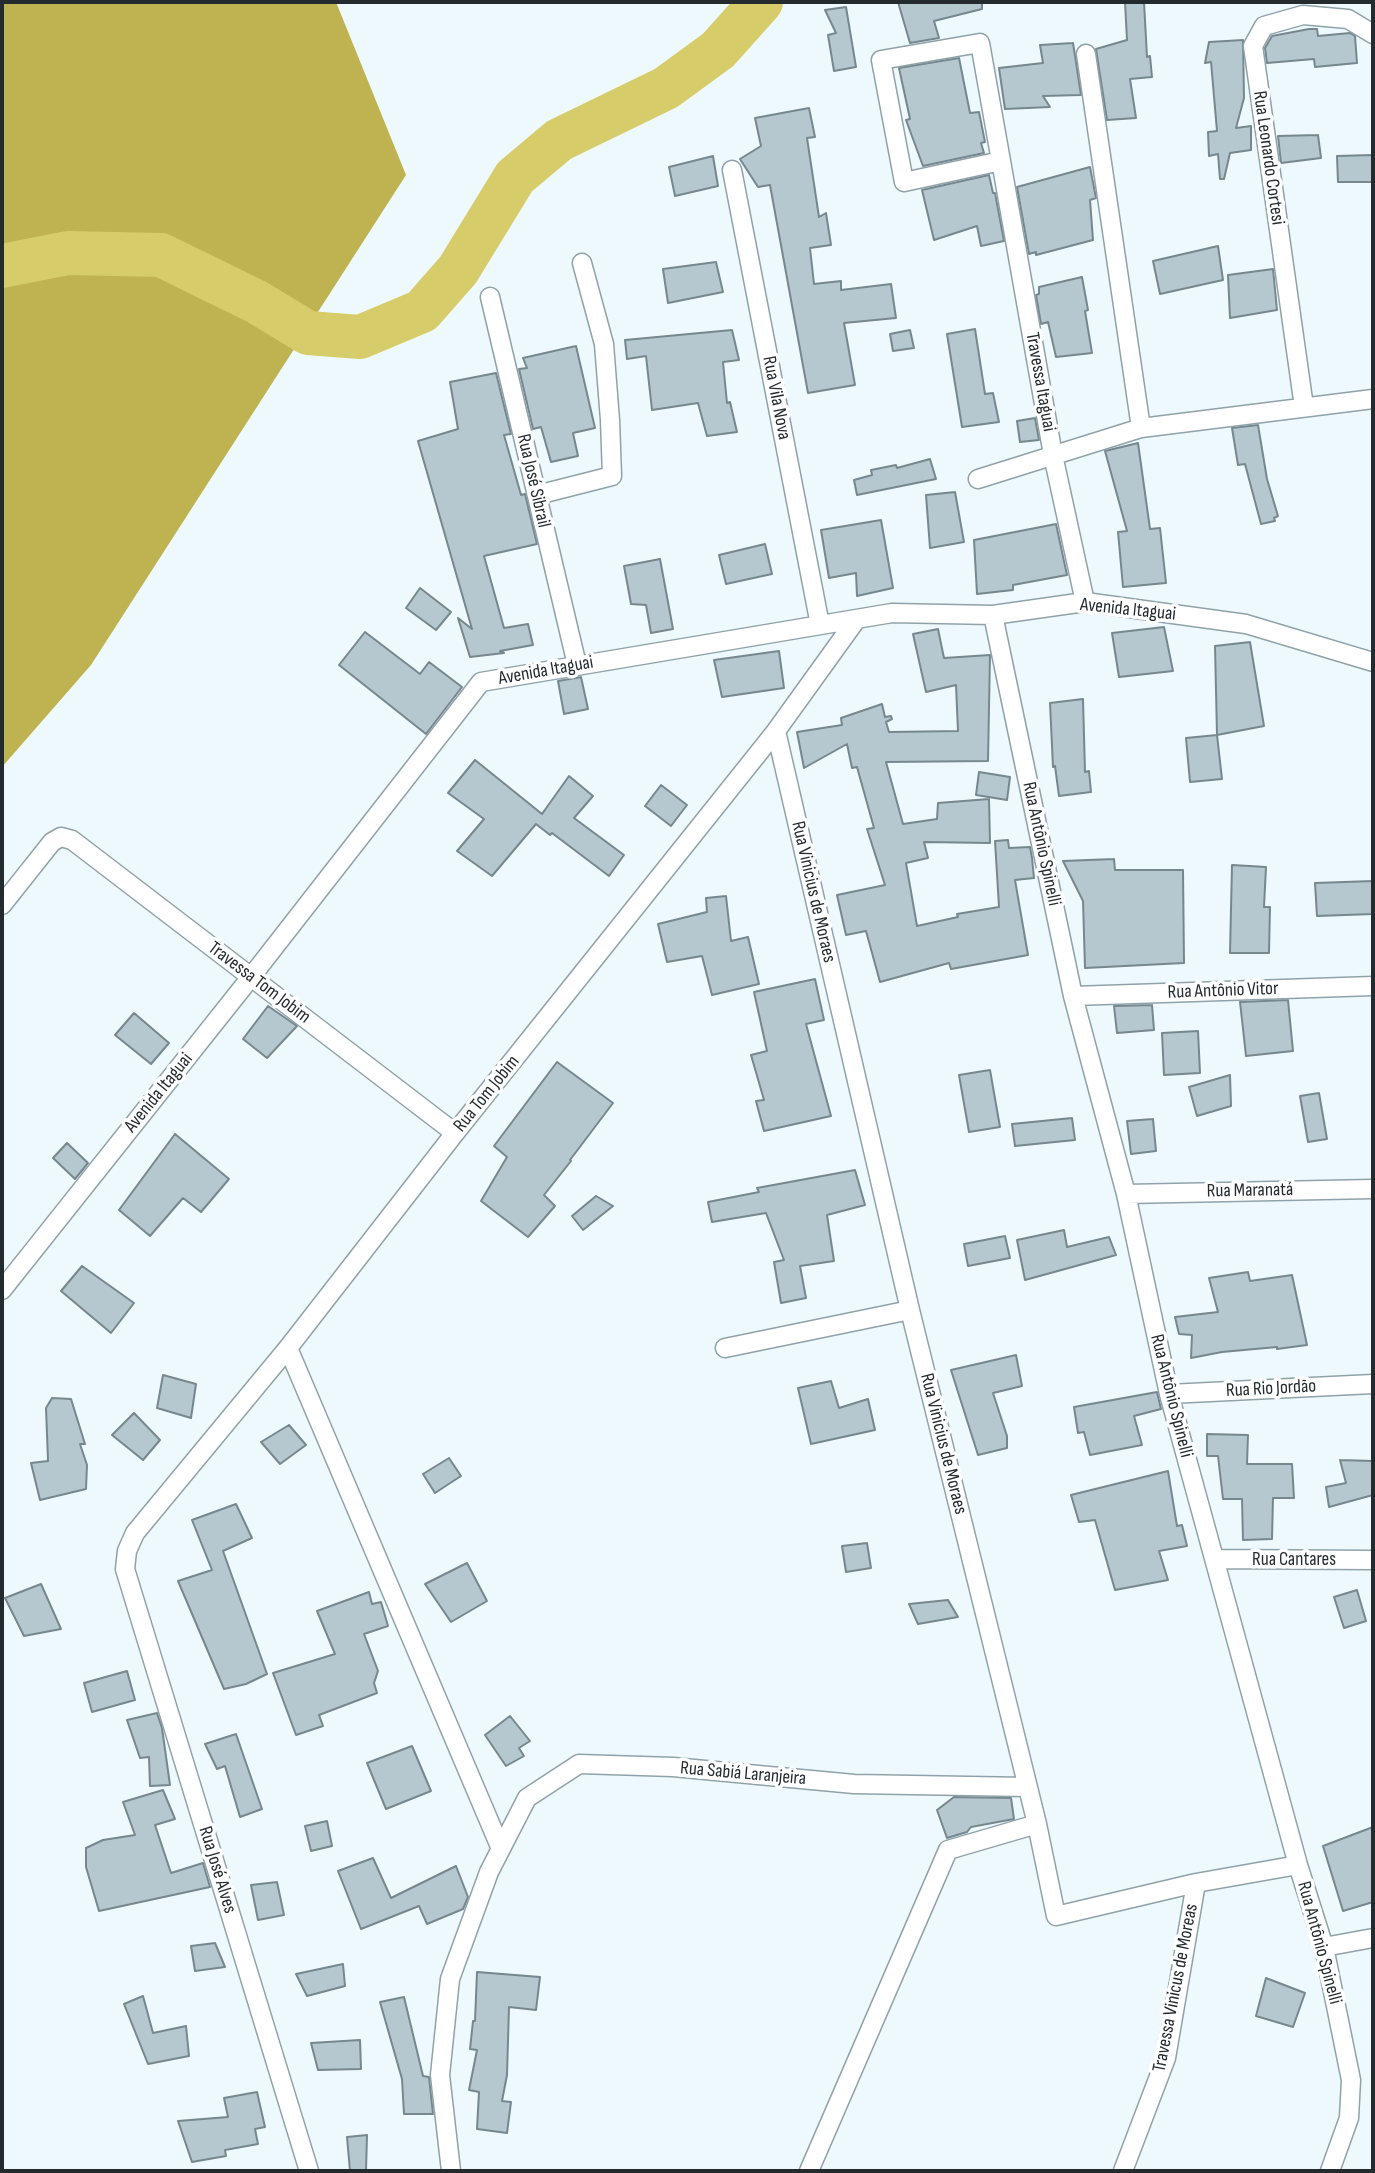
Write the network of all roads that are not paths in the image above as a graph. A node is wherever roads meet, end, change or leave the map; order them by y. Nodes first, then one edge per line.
1 (1373, 34) edge
2 (1086, 54) dead end
3 (1001, 161) junction
4 (732, 170) dead end
5 (582, 263) dead end
6 (490, 297) dead end
7 (1373, 400) edge
8 (1304, 407) junction
9 (1141, 428) junction
10 (1053, 454) junction
11 (978, 479) dead end
12 (537, 495) junction
13 (1085, 602) junction
14 (993, 614) junction
15 (856, 620) junction
16 (820, 625) junction
17 (1373, 662) edge
18 (577, 665) junction
19 (776, 731) junction
20 (2, 905) edge
21 (251, 977) junction
22 (1373, 986) edge
23 (1073, 996) junction
24 (455, 1133) junction
25 (1373, 1189) edge
26 (1126, 1194) junction
27 (2, 1290) edge
28 (911, 1310) junction
29 (288, 1348) junction
30 (724, 1348) dead end
31 (1373, 1384) edge
32 (1169, 1394) junction
33 (1214, 1559) junction
34 (1373, 1560) edge
35 (125, 1569) joint
36 (1027, 1787) junction
37 (1037, 1824) junction
38 (501, 1849) junction
39 (1298, 1865) junction
40 (1196, 1883) junction
41 (1373, 1938) edge
42 (1324, 1947) junction
43 (309, 2171) edge
44 (451, 2171) edge
45 (809, 2171) edge
46 (1123, 2171) edge
47 (1331, 2171) edge

1 - 8 street, Rua Leonardo Cortesi
2 - 9 street
3 - 3 street, Travessa Itaguai
3 - 10 street, Travessa Itaguai
4 - 16 street, Rua Vila Nova
5 - 12 street
6 - 12 street, Rua José Sibrail
7 - 8 street
8 - 9 street
9 - 10 street
10 - 11 street
10 - 13 street, Travessa Itaguai
12 - 18 street, Rua José Sibrail
13 - 14 street, Avenida Itaguai
13 - 17 street, Avenida Itaguai
14 - 15 street, Avenida Itaguai
14 - 23 street, Rua Antônio Spinelli
15 - 16 street, Avenida Itaguai
15 - 19 street, Rua Tom Jobim
16 - 18 street, Avenida Itaguai
18 - 21 street, Avenida Itaguai
19 - 24 street, Rua Tom Jobim
19 - 28 street, Rua Vinicius de Moraes
20 - 21 street, Travessa Tom Jobim
21 - 24 street, Travessa Tom Jobim
21 - 27 street, Avenida Itaguai
22 - 23 street, Rua Antônio Vitor
23 - 26 street, Rua Antônio Spinelli
24 - 29 street, Rua Tom Jobim
25 - 26 street, Rua Maranatá
26 - 32 street, Rua Antônio Spinelli
28 - 30 street
28 - 36 street, Rua Vinicius de Moraes
29 - 35 street, Rua Tom Jobim
29 - 38 street
31 - 32 street, Rua Rio Jordão
32 - 33 street, Rua Antônio Spinelli
33 - 34 street, Rua Cantares
33 - 39 street, Rua Antônio Spinelli
35 - 43 street, Rua José Alves
36 - 37 street, Rua Vinicius de Moraes
36 - 38 street, Rua Sabiá Laranjeira
37 - 40 street, Rua Vinicius de Moraes
37 - 45 street
38 - 44 street, Rua Sabiá Laranjeira
39 - 40 street, Rua Vinicius de Moraes
39 - 42 street, Rua Antônio Spinelli
40 - 46 street, Travessa Vinicus de Moreas
41 - 42 street
42 - 47 street, Rua Antônio Spinelli

